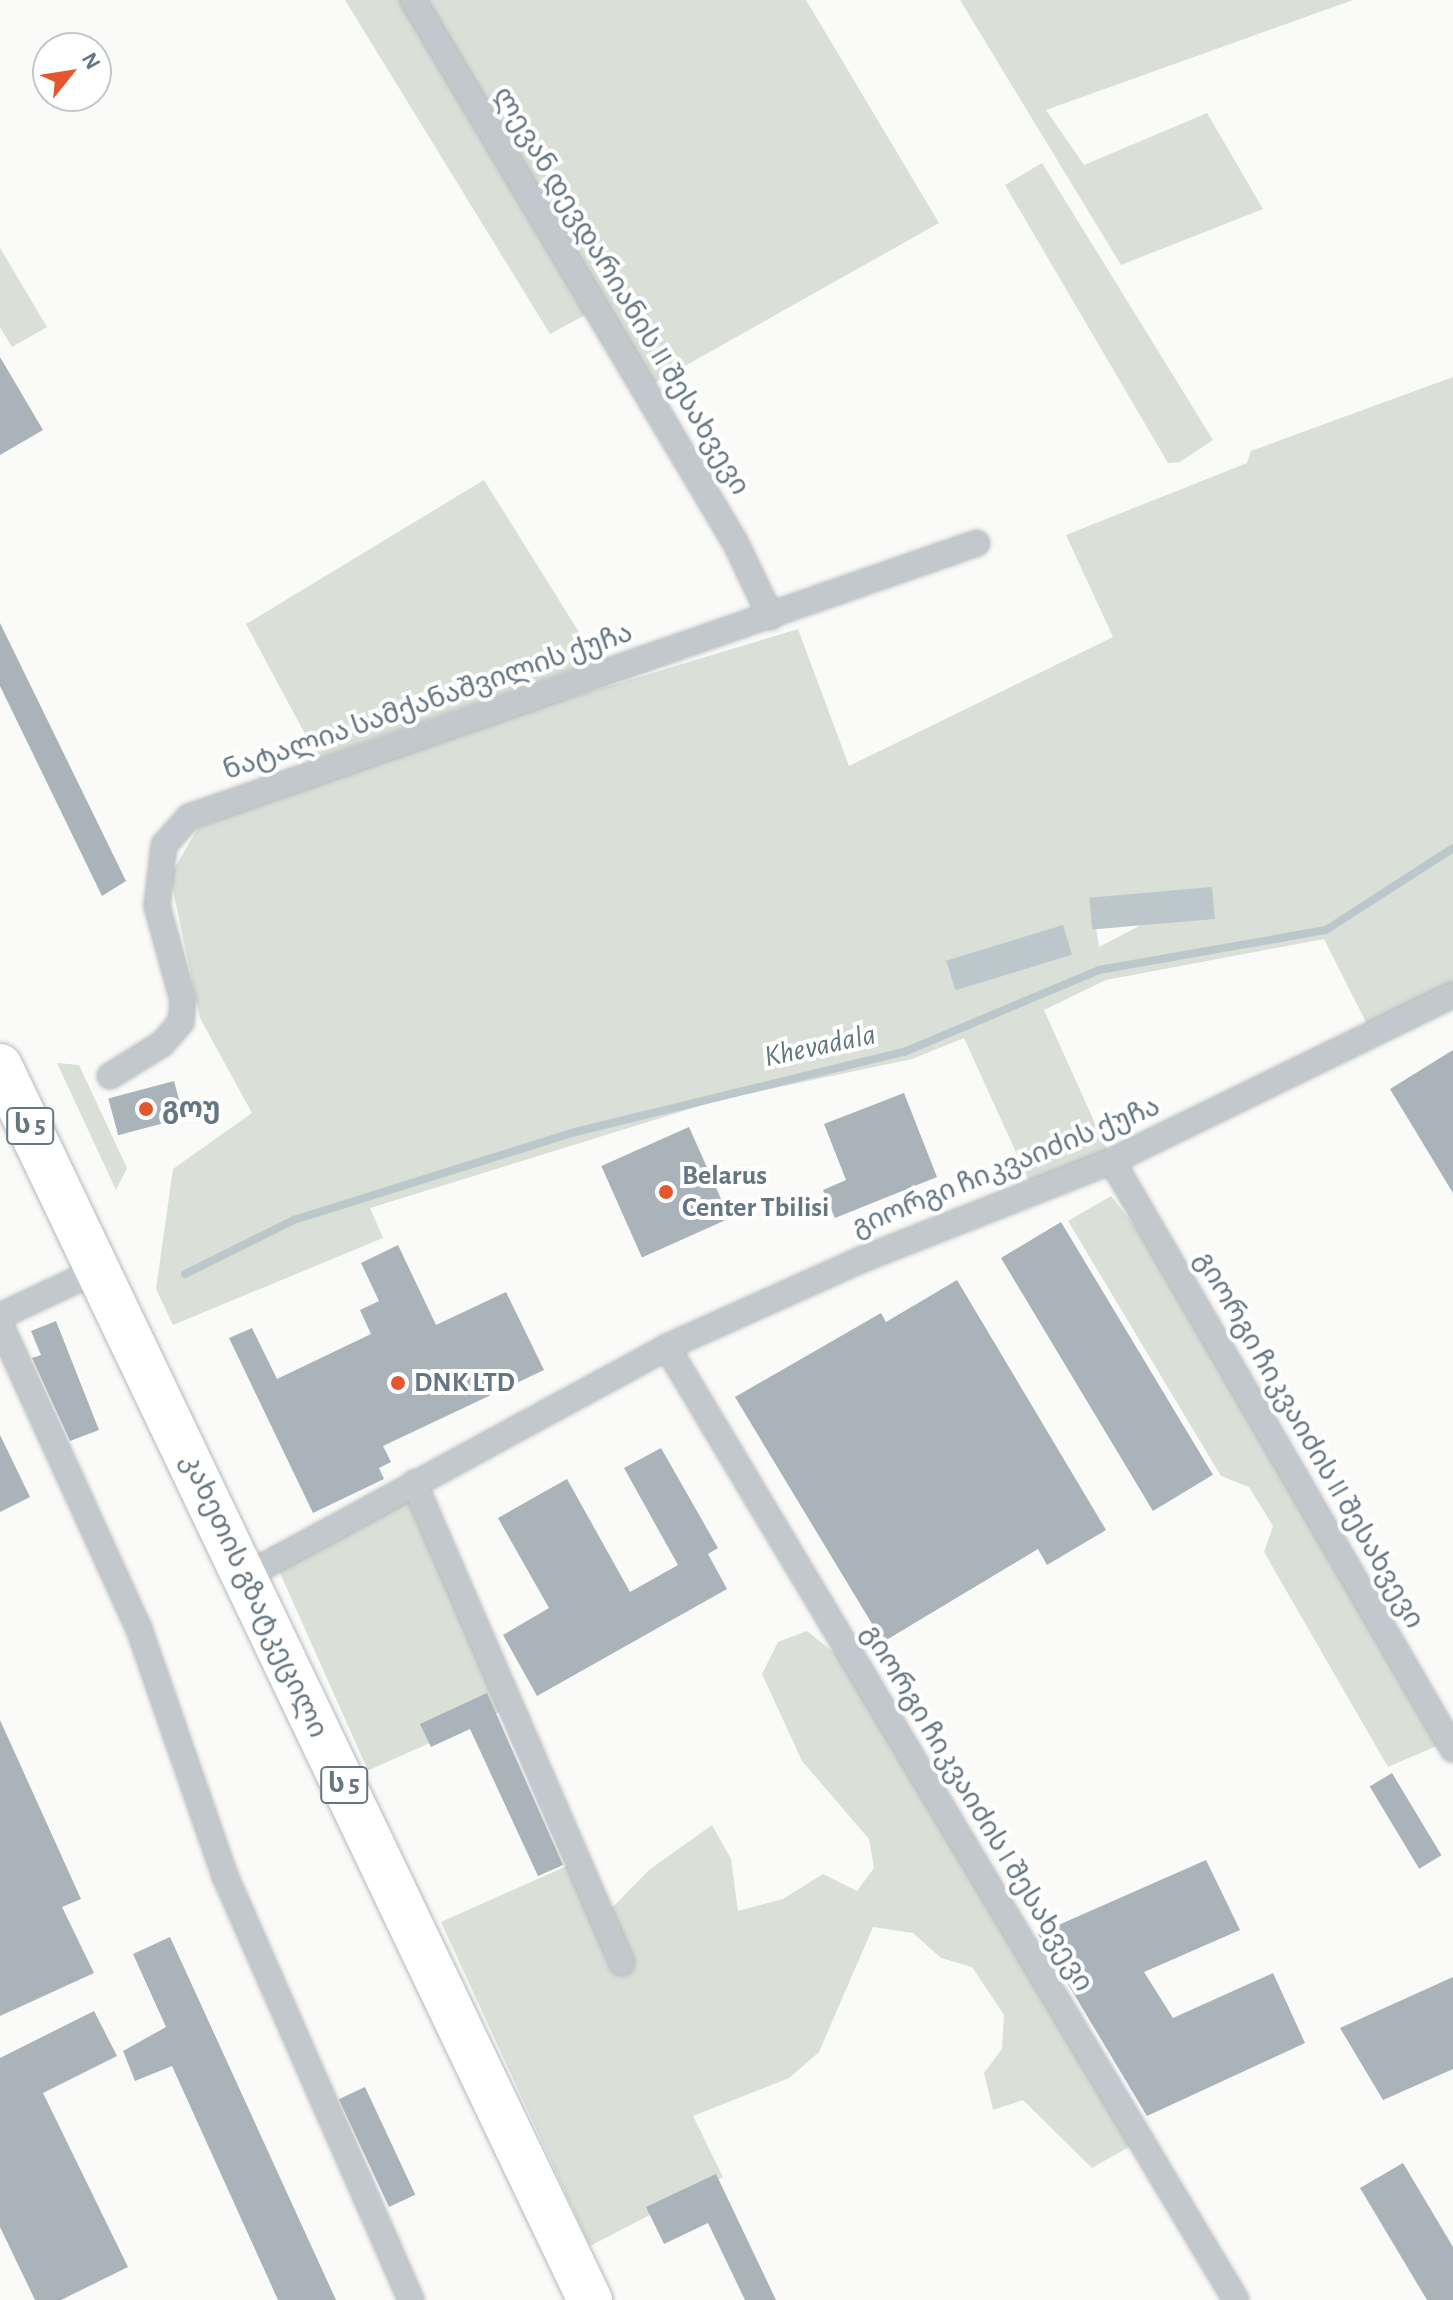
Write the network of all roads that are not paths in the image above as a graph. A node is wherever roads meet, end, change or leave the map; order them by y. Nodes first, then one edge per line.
1 (413, 0) edge
2 (977, 543) dead end
3 (771, 617) junction
4 (1453, 995) edge
5 (0, 1066) edge
6 (110, 1076) dead end
7 (1112, 1161) junction
8 (98, 1270) junction
9 (0, 1316) edge
10 (0, 1324) edge
11 (667, 1347) junction
12 (414, 1483) junction
13 (244, 1577) junction
14 (1453, 1749) edge
15 (622, 1963) dead end
16 (411, 2300) edge
17 (590, 2300) edge
18 (1236, 2300) edge

1 - 3 street, ლევან დევდარიანის II შესახვევი
2 - 3 street, ნატალია სამქანაშვილის ქუჩა
3 - 6 street, ნატალია სამქანაშვილის ქუჩა
4 - 7 street, გიორგი ჩიკვაიძის ქუჩა
5 - 8 highway, კახეთის გზატკეცილი / ს 5
7 - 11 street, გიორგი ჩიკვაიძის ქუჩა
7 - 14 street, გიორგი ჩიკვაიძის II შესახვევი
8 - 9 street
8 - 13 highway, კახეთის გზატკეცილი / ს 5
10 - 16 street
11 - 12 street, გიორგი ჩიკვაიძის ქუჩა
11 - 18 street, გიორგი ჩიკვაიძის I შესახვევი
12 - 13 street, გიორგი ჩიკვაიძის ქუჩა
12 - 15 street
13 - 17 highway, კახეთის გზატკეცილი / ს 5

